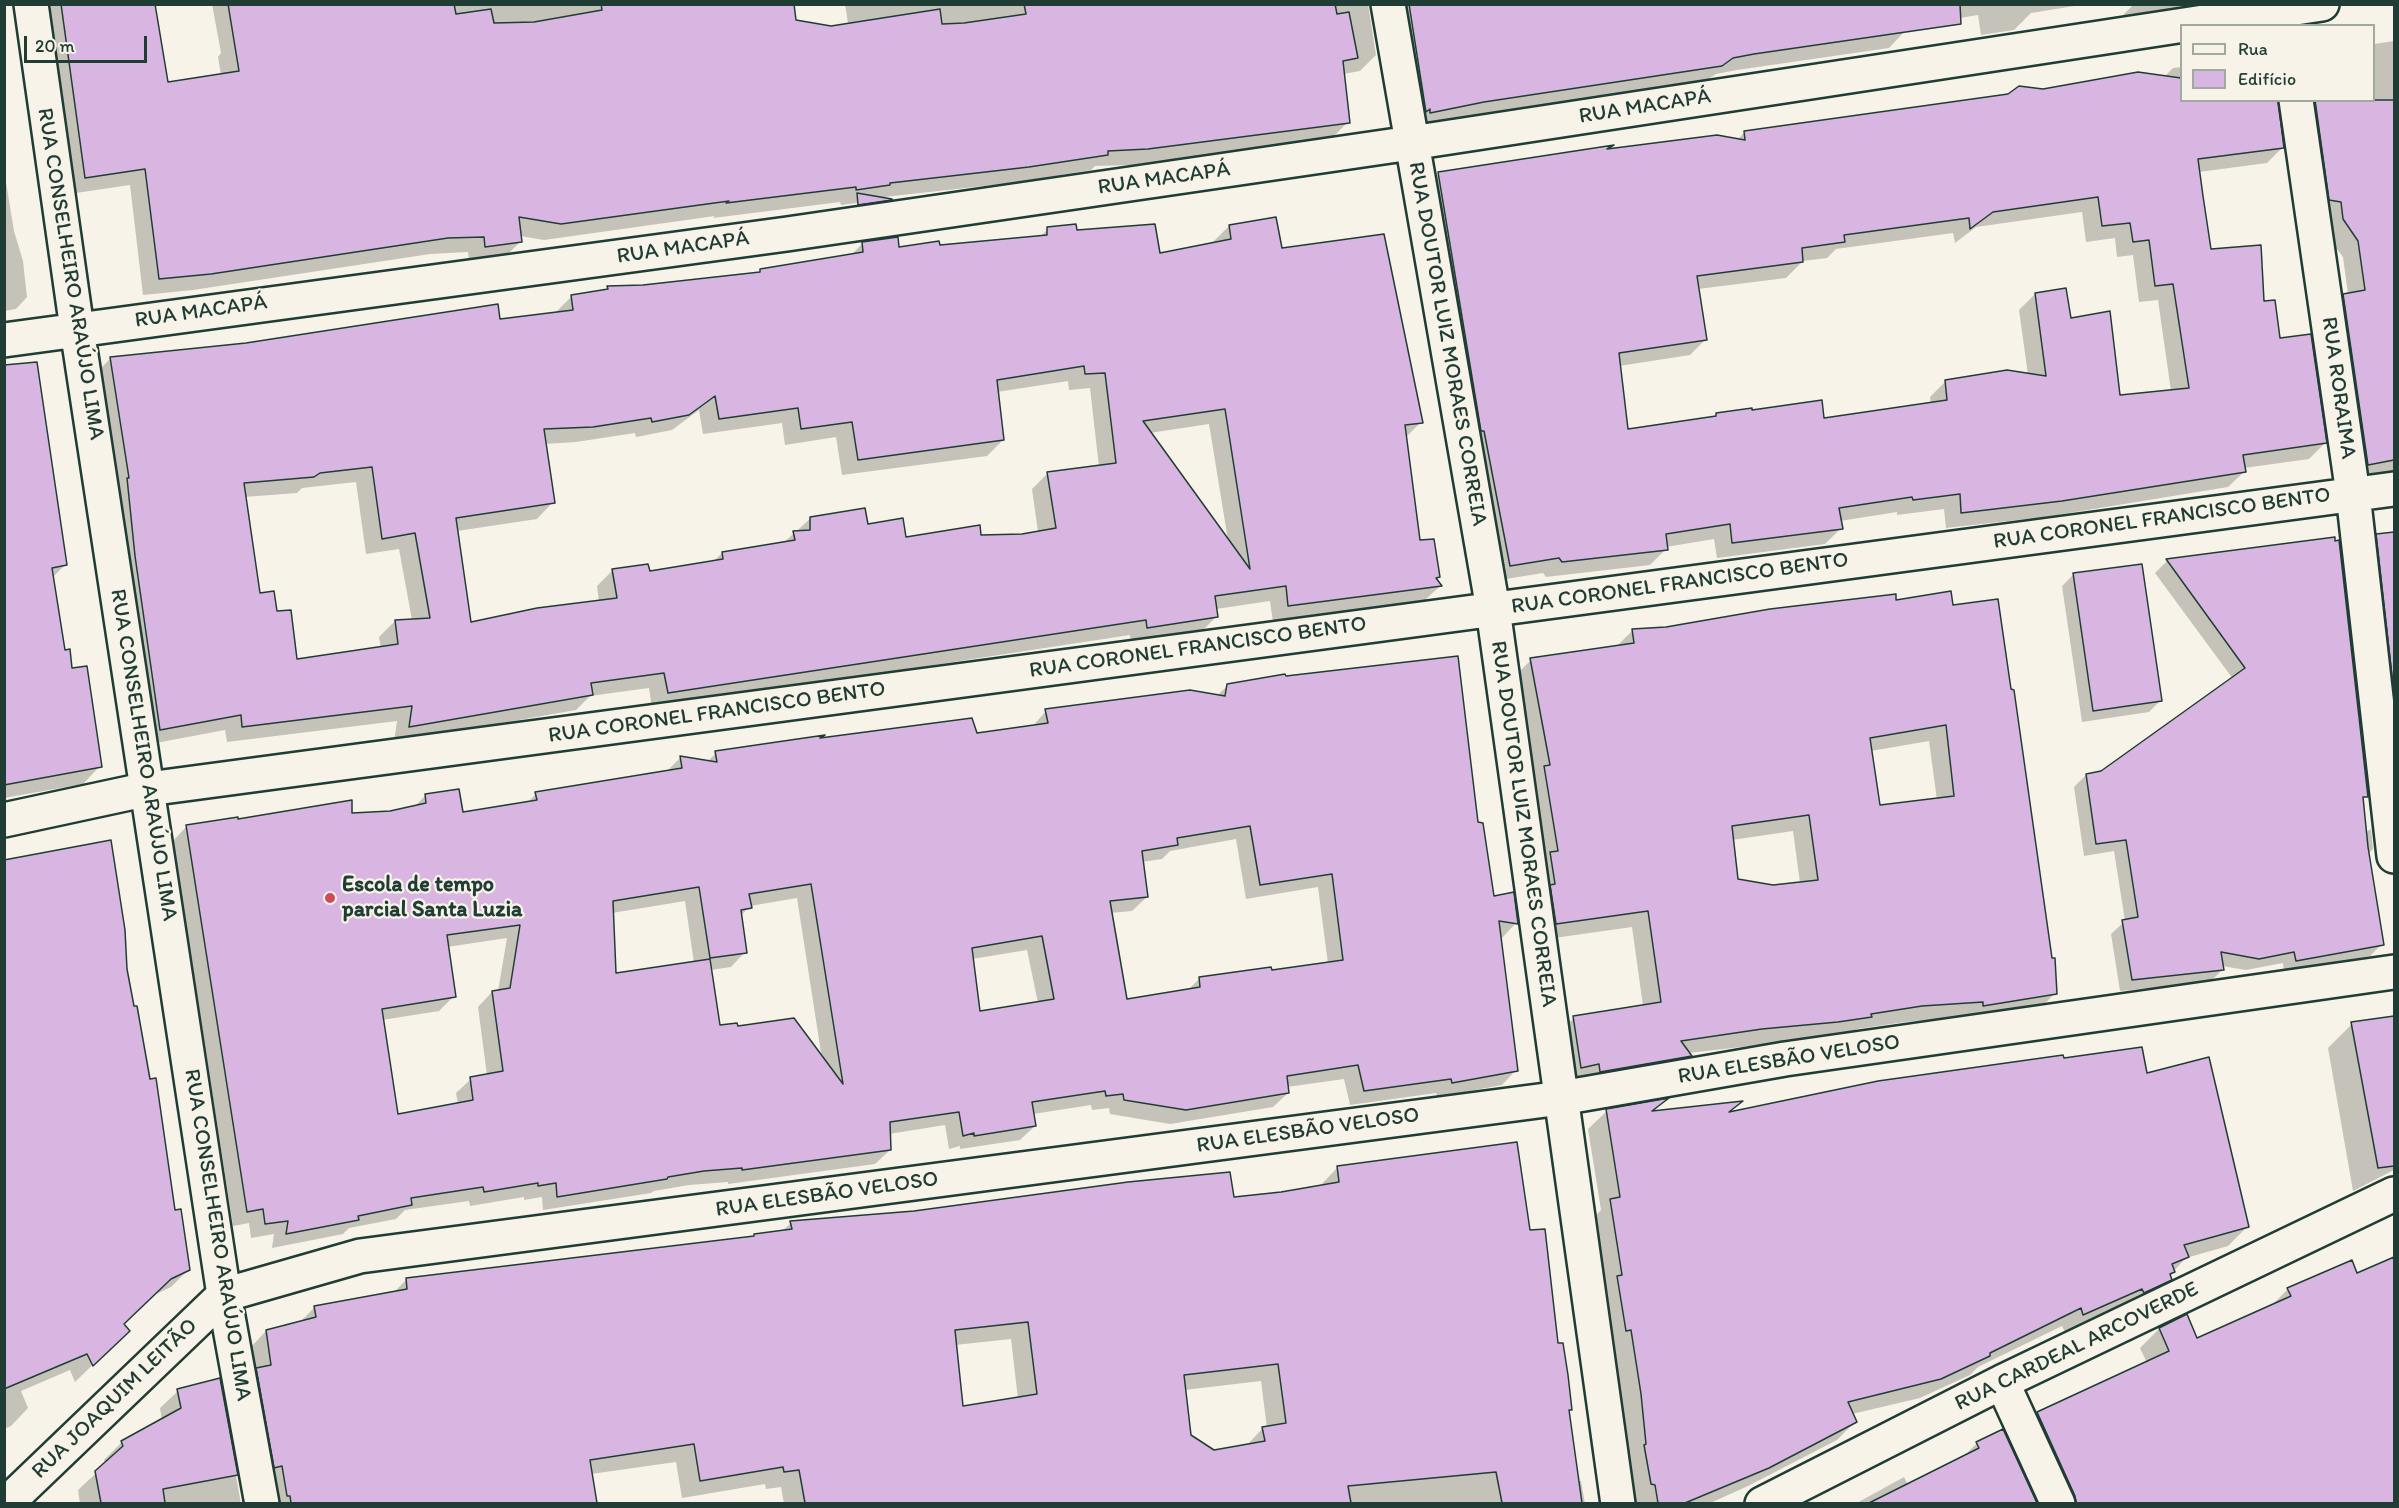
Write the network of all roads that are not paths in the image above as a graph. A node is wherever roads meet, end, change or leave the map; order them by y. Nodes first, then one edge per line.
1 (32, 4) edge
2 (1388, 4) edge
3 (2322, 4) edge
4 (2283, 13) edge
5 (2209, 24) edge
6 (2180, 28) edge
7 (2296, 102) edge
8 (1411, 143) junction
9 (77, 329) junction
10 (4, 340) edge
11 (2394, 489) edge
12 (2353, 494) junction
13 (1494, 609) junction
14 (148, 789) junction
15 (4, 820) edge
16 (2394, 856) edge
17 (2394, 972) edge
18 (1561, 1098) junction
19 (2394, 1194) edge
20 (224, 1295) junction
21 (2002, 1382) junction
22 (6, 1503) edge
23 (262, 1503) edge
24 (1618, 1503) edge
25 (1762, 1503) edge
26 (2058, 1503) edge

1 - 9 street, RUA CONSELHEIRO ARAÚJO LIMA
2 - 8 street, RUA DOUTOR LUIZ MORAES CORREIA
3 - 4 street, RUA MACAPÁ
4 - 5 street, RUA MACAPÁ
6 - 8 street, RUA MACAPÁ
7 - 12 street, RUA RORAIMA
8 - 9 street, RUA MACAPÁ
8 - 13 street, RUA DOUTOR LUIZ MORAES CORREIA
9 - 10 street, RUA MACAPÁ
9 - 14 street, RUA CONSELHEIRO ARAÚJO LIMA
11 - 12 street, RUA CORONEL FRANCISCO BENTO
12 - 13 street, RUA CORONEL FRANCISCO BENTO
12 - 16 street, RUA RORAIMA
13 - 14 street, RUA CORONEL FRANCISCO BENTO
13 - 18 street, RUA DOUTOR LUIZ MORAES CORREIA
14 - 15 street, RUA CORONEL FRANCISCO BENTO
14 - 20 street, RUA CONSELHEIRO ARAÚJO LIMA
17 - 18 street, RUA ELESBÃO VELOSO
18 - 20 street, RUA ELESBÃO VELOSO
18 - 24 street, RUA DOUTOR LUIZ MORAES CORREIA
19 - 21 street, RUA CARDEAL ARCOVERDE
20 - 22 street, RUA JOAQUIM LEITÃO
20 - 23 street, RUA CONSELHEIRO ARAÚJO LIMA
21 - 25 street, RUA CARDEAL ARCOVERDE
21 - 26 street

